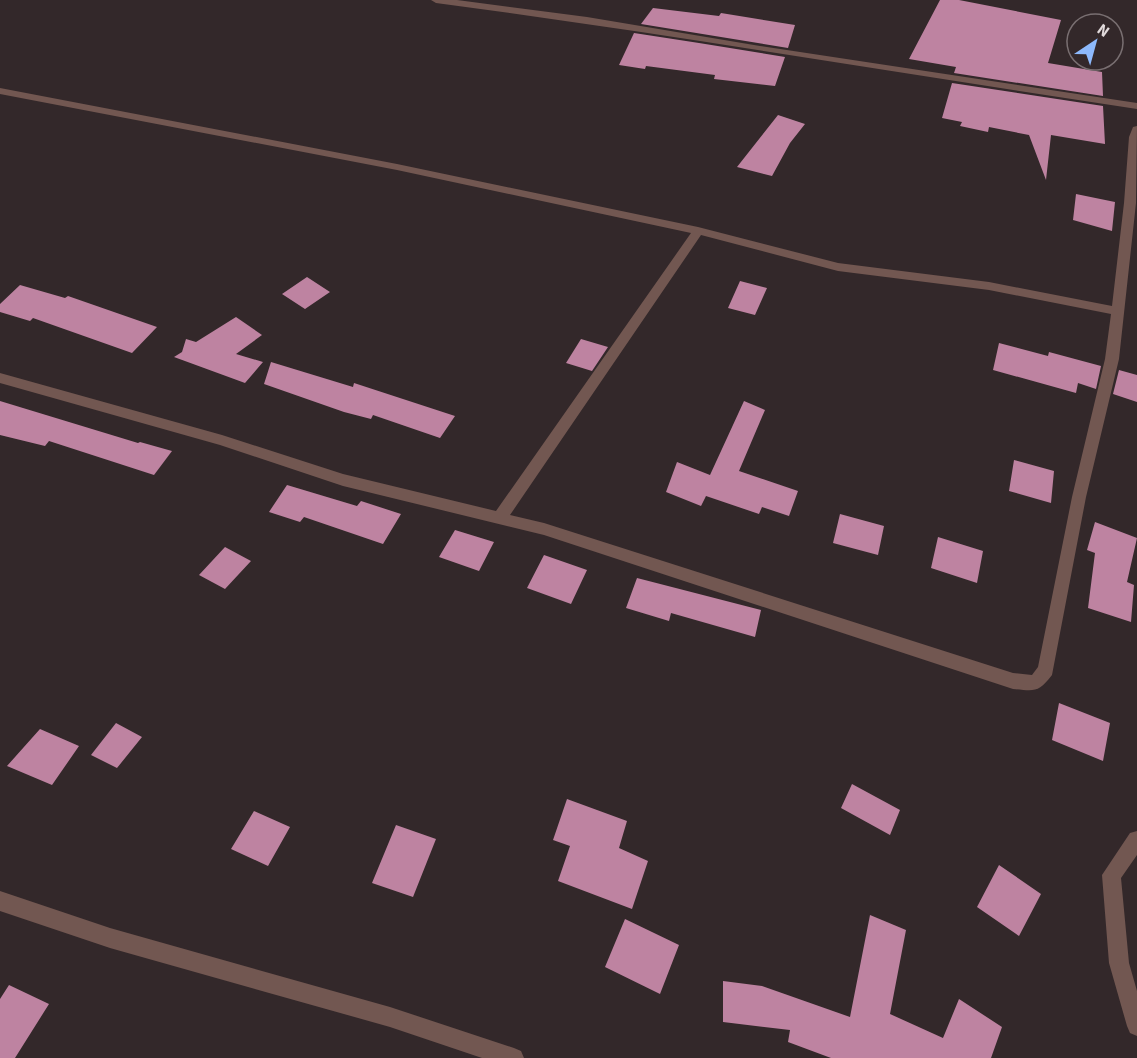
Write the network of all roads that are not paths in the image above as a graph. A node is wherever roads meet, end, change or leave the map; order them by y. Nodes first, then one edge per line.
1 (436, 0) edge
2 (0, 92) edge
3 (1137, 106) edge
4 (1137, 129) edge
5 (698, 231) junction
6 (1116, 311) junction
7 (0, 378) edge
8 (500, 518) junction
9 (1137, 840) edge
10 (0, 901) edge
11 (1137, 1026) edge
12 (514, 1058) edge

1 - 3 street
2 - 5 street
4 - 6 street
5 - 6 street
5 - 8 street
6 - 8 street
7 - 8 street
9 - 11 street
10 - 12 street

